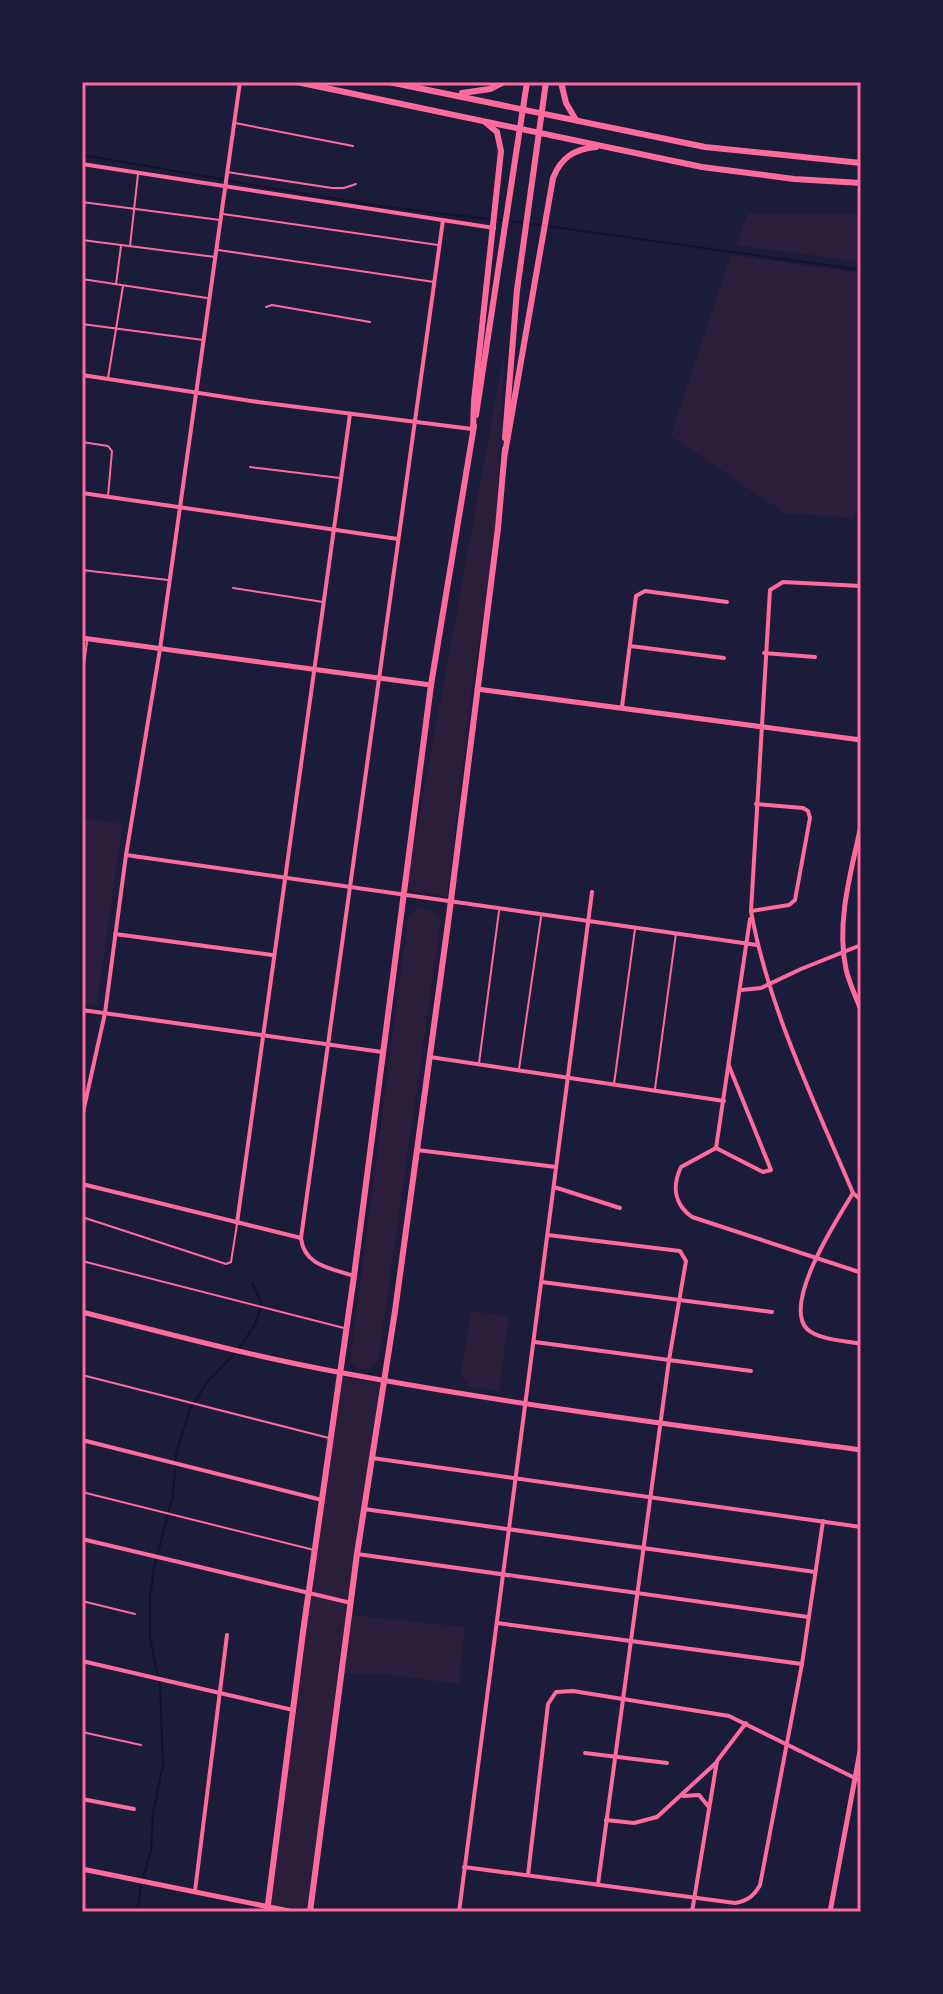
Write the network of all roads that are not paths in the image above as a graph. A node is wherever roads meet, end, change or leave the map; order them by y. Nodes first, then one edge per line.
1 (240, 82) edge
2 (297, 82) edge
3 (389, 82) edge
4 (504, 82) edge
5 (527, 82) edge
6 (546, 82) edge
7 (561, 82) edge
8 (454, 94) junction
9 (482, 120) junction
10 (576, 120) junction
11 (234, 123) junction
12 (353, 146) dead end
13 (601, 146) junction
14 (861, 163) edge
15 (82, 164) edge
16 (227, 172) junction
17 (138, 173) junction
18 (861, 183) edge
19 (356, 184) dead end
20 (225, 187) junction
21 (82, 202) edge
22 (134, 209) junction
23 (221, 213) junction
24 (220, 220) junction
25 (443, 220) junction
26 (494, 228) junction
27 (82, 240) edge
28 (121, 245) junction
29 (130, 246) junction
30 (440, 246) junction
31 (216, 250) junction
32 (215, 257) junction
33 (82, 279) edge
34 (435, 282) junction
35 (116, 284) junction
36 (123, 285) junction
37 (209, 298) junction
38 (266, 307) dead end
39 (370, 322) dead end
40 (82, 324) edge
41 (116, 329) junction
42 (203, 340) junction
43 (82, 375) edge
44 (108, 378) junction
45 (196, 392) junction
46 (350, 414) junction
47 (415, 422) junction
48 (473, 430) junction
49 (82, 442) edge
50 (505, 453) junction
51 (250, 467) dead end
52 (341, 478) junction
53 (82, 493) edge
54 (108, 497) junction
55 (180, 507) junction
56 (334, 530) junction
57 (398, 539) junction
58 (82, 570) edge
59 (170, 581) junction
60 (861, 586) edge
61 (233, 588) dead end
62 (323, 602) junction
63 (727, 602) dead end
64 (85, 638) edge
65 (630, 646) junction
66 (160, 649) junction
67 (764, 653) junction
68 (815, 657) dead end
69 (724, 658) dead end
70 (314, 669) junction
71 (378, 677) junction
72 (82, 680) edge
73 (431, 685) junction
74 (476, 689) junction
75 (622, 707) junction
76 (760, 726) junction
77 (861, 740) edge
78 (756, 804) junction
79 (861, 826) edge
80 (126, 855) junction
81 (284, 878) junction
82 (348, 887) junction
83 (592, 892) dead end
84 (405, 895) junction
85 (451, 901) junction
86 (499, 908) junction
87 (751, 911) junction
88 (541, 914) junction
89 (587, 921) junction
90 (635, 928) junction
91 (676, 933) junction
92 (115, 934) junction
93 (747, 944) junction
94 (757, 945) junction
95 (861, 945) edge
96 (844, 953) junction
97 (273, 955) junction
98 (769, 984) junction
99 (741, 990) junction
100 (82, 1010) edge
101 (861, 1010) edge
102 (105, 1013) junction
103 (262, 1036) junction
104 (327, 1044) junction
105 (382, 1052) junction
106 (429, 1057) junction
107 (478, 1064) junction
108 (729, 1066) junction
109 (519, 1070) junction
110 (566, 1077) junction
111 (614, 1084) junction
112 (654, 1090) junction
113 (724, 1101) junction
114 (82, 1117) edge
115 (716, 1148) junction
116 (417, 1150) junction
117 (556, 1167) junction
118 (82, 1184) edge
119 (554, 1187) junction
120 (853, 1193) junction
121 (861, 1200) edge
122 (620, 1208) dead end
123 (82, 1217) edge
124 (237, 1223) junction
125 (548, 1235) junction
126 (301, 1238) junction
127 (816, 1257) junction
128 (82, 1261) edge
129 (859, 1272) dead end
130 (354, 1276) junction
131 (542, 1282) junction
132 (680, 1299) junction
133 (82, 1312) edge
134 (772, 1312) dead end
135 (347, 1329) junction
136 (535, 1342) junction
137 (861, 1344) edge
138 (669, 1360) junction
139 (751, 1371) dead end
140 (340, 1373) junction
141 (82, 1375) edge
142 (384, 1380) junction
143 (525, 1404) junction
144 (662, 1423) junction
145 (330, 1439) junction
146 (82, 1440) edge
147 (861, 1450) edge
148 (372, 1458) junction
149 (514, 1478) junction
150 (82, 1492) edge
151 (652, 1497) junction
152 (322, 1500) junction
153 (364, 1509) junction
154 (823, 1521) junction
155 (861, 1527) edge
156 (509, 1530) junction
157 (82, 1539) edge
158 (644, 1549) junction
159 (315, 1551) junction
160 (357, 1554) junction
161 (815, 1572) junction
162 (503, 1574) junction
163 (638, 1592) junction
164 (309, 1595) junction
165 (82, 1601) edge
166 (351, 1603) junction
167 (135, 1614) dead end
168 (808, 1617) junction
169 (497, 1623) junction
170 (227, 1635) dead end
171 (631, 1642) junction
172 (82, 1661) edge
173 (802, 1664) junction
174 (219, 1692) junction
175 (623, 1699) junction
176 (293, 1710) junction
177 (746, 1723) junction
178 (82, 1732) edge
179 (787, 1744) junction
180 (141, 1745) dead end
181 (861, 1746) edge
182 (585, 1753) dead end
183 (615, 1757) junction
184 (717, 1761) junction
185 (667, 1763) dead end
186 (858, 1780) edge
187 (681, 1797) junction
188 (82, 1799) edge
189 (709, 1808) junction
190 (134, 1809) dead end
191 (606, 1820) junction
192 (464, 1867) junction
193 (82, 1869) edge
194 (528, 1875) junction
195 (598, 1884) junction
196 (195, 1892) junction
197 (694, 1899) junction
198 (267, 1910) edge
199 (294, 1912) edge
200 (310, 1912) edge
201 (459, 1912) edge
202 (692, 1912) edge
203 (830, 1912) edge

1 - 11 street
2 - 9 main road
3 - 8 main road
4 - 8 main road
5 - 48 main road
6 - 50 main road
7 - 10 main road
8 - 10 main road
9 - 13 main road
9 - 26 main road
10 - 14 main road
11 - 12 lane
11 - 16 street
13 - 18 main road
13 - 50 main road
15 - 17 street
16 - 19 lane
16 - 20 street
17 - 20 street
17 - 22 lane
20 - 23 street
20 - 25 street
21 - 22 lane
22 - 24 lane
22 - 29 lane
23 - 24 street
23 - 30 lane
24 - 31 street
25 - 26 street
25 - 30 street
26 - 48 main road
27 - 28 lane
28 - 29 lane
28 - 35 lane
29 - 32 lane
30 - 34 street
31 - 32 street
31 - 34 lane
32 - 37 street
33 - 35 lane
34 - 47 street
35 - 36 lane
36 - 37 lane
36 - 41 lane
37 - 42 street
38 - 39 lane
40 - 41 lane
41 - 42 lane
41 - 44 lane
42 - 45 street
43 - 44 street
44 - 45 street
45 - 46 street
45 - 55 street
46 - 47 street
46 - 52 street
47 - 48 street
47 - 57 street
48 - 73 main road
49 - 54 lane
50 - 74 main road
51 - 52 lane
52 - 56 street
53 - 54 street
54 - 55 street
55 - 56 street
55 - 59 street
56 - 57 street
56 - 62 street
57 - 71 street
58 - 59 lane
59 - 66 street
60 - 67 street
61 - 62 lane
62 - 70 street
63 - 65 street
64 - 66 street
64 - 72 lane
65 - 69 street
65 - 75 street
66 - 70 street
66 - 80 street
67 - 68 street
67 - 76 street
70 - 71 street
70 - 81 street
71 - 73 street
71 - 82 street
73 - 84 main road
74 - 75 street
74 - 85 main road
75 - 76 street
76 - 77 street
76 - 78 street
78 - 87 street
78 - 87 street
79 - 96 street
80 - 81 street
80 - 92 street
81 - 82 street
81 - 97 street
82 - 84 street
82 - 104 street
83 - 89 street
84 - 85 street
84 - 105 main road
85 - 86 street
85 - 106 main road
86 - 88 street
86 - 107 lane
87 - 93 street
87 - 94 street
88 - 89 street
88 - 109 lane
89 - 90 street
89 - 110 street
90 - 91 street
90 - 111 lane
91 - 93 street
91 - 112 lane
92 - 97 street
92 - 102 street
93 - 94 street
93 - 99 street
94 - 98 street
95 - 96 street
96 - 98 street
96 - 101 street
97 - 103 street
98 - 99 street
98 - 120 street
99 - 108 street
100 - 102 street
102 - 103 street
102 - 114 street
103 - 104 street
103 - 124 street
104 - 105 street
104 - 126 street
105 - 130 main road
106 - 107 street
106 - 116 main road
107 - 109 street
108 - 113 street
108 - 115 street
109 - 110 street
110 - 111 street
110 - 117 street
111 - 112 street
112 - 113 street
113 - 115 street
115 - 127 street
116 - 117 street
116 - 142 main road
117 - 119 street
118 - 124 street
119 - 122 street
119 - 125 street
120 - 121 street
120 - 127 street
123 - 124 lane
124 - 126 street
125 - 131 street
125 - 132 street
126 - 130 street
127 - 129 street
127 - 137 street
128 - 135 lane
130 - 135 main road
131 - 132 street
131 - 136 street
132 - 134 street
132 - 138 street
133 - 140 street
135 - 140 main road
136 - 138 street
136 - 143 street
138 - 139 street
138 - 144 street
140 - 142 street
140 - 145 main road
141 - 145 lane
142 - 143 street
142 - 148 main road
143 - 144 street
143 - 149 street
144 - 147 street
144 - 151 street
145 - 152 main road
146 - 152 street
148 - 149 street
148 - 153 main road
149 - 151 street
149 - 156 street
150 - 159 lane
151 - 154 street
151 - 158 street
152 - 159 main road
153 - 156 street
153 - 160 main road
154 - 155 street
154 - 161 street
156 - 158 street
156 - 162 street
157 - 164 street
158 - 161 street
158 - 163 street
159 - 164 main road
160 - 162 street
160 - 166 main road
161 - 168 street
162 - 163 street
162 - 169 street
163 - 168 street
163 - 171 street
164 - 166 street
164 - 176 main road
165 - 167 lane
166 - 200 main road
168 - 173 street
169 - 171 street
169 - 192 street
170 - 174 street
171 - 173 street
171 - 175 street
172 - 174 street
173 - 179 street
174 - 176 street
174 - 196 street
175 - 177 street
175 - 183 street
175 - 194 street
176 - 198 main road
177 - 179 street
177 - 184 street
178 - 180 lane
179 - 186 street
179 - 197 street
181 - 186 street
182 - 183 street
183 - 185 street
183 - 191 street
184 - 187 street
184 - 189 street
186 - 203 street
187 - 189 street
187 - 191 street
188 - 190 street
189 - 197 street
191 - 195 street
192 - 194 street
192 - 201 street
193 - 196 street
194 - 195 street
195 - 197 street
196 - 198 street
197 - 202 street
198 - 199 street

